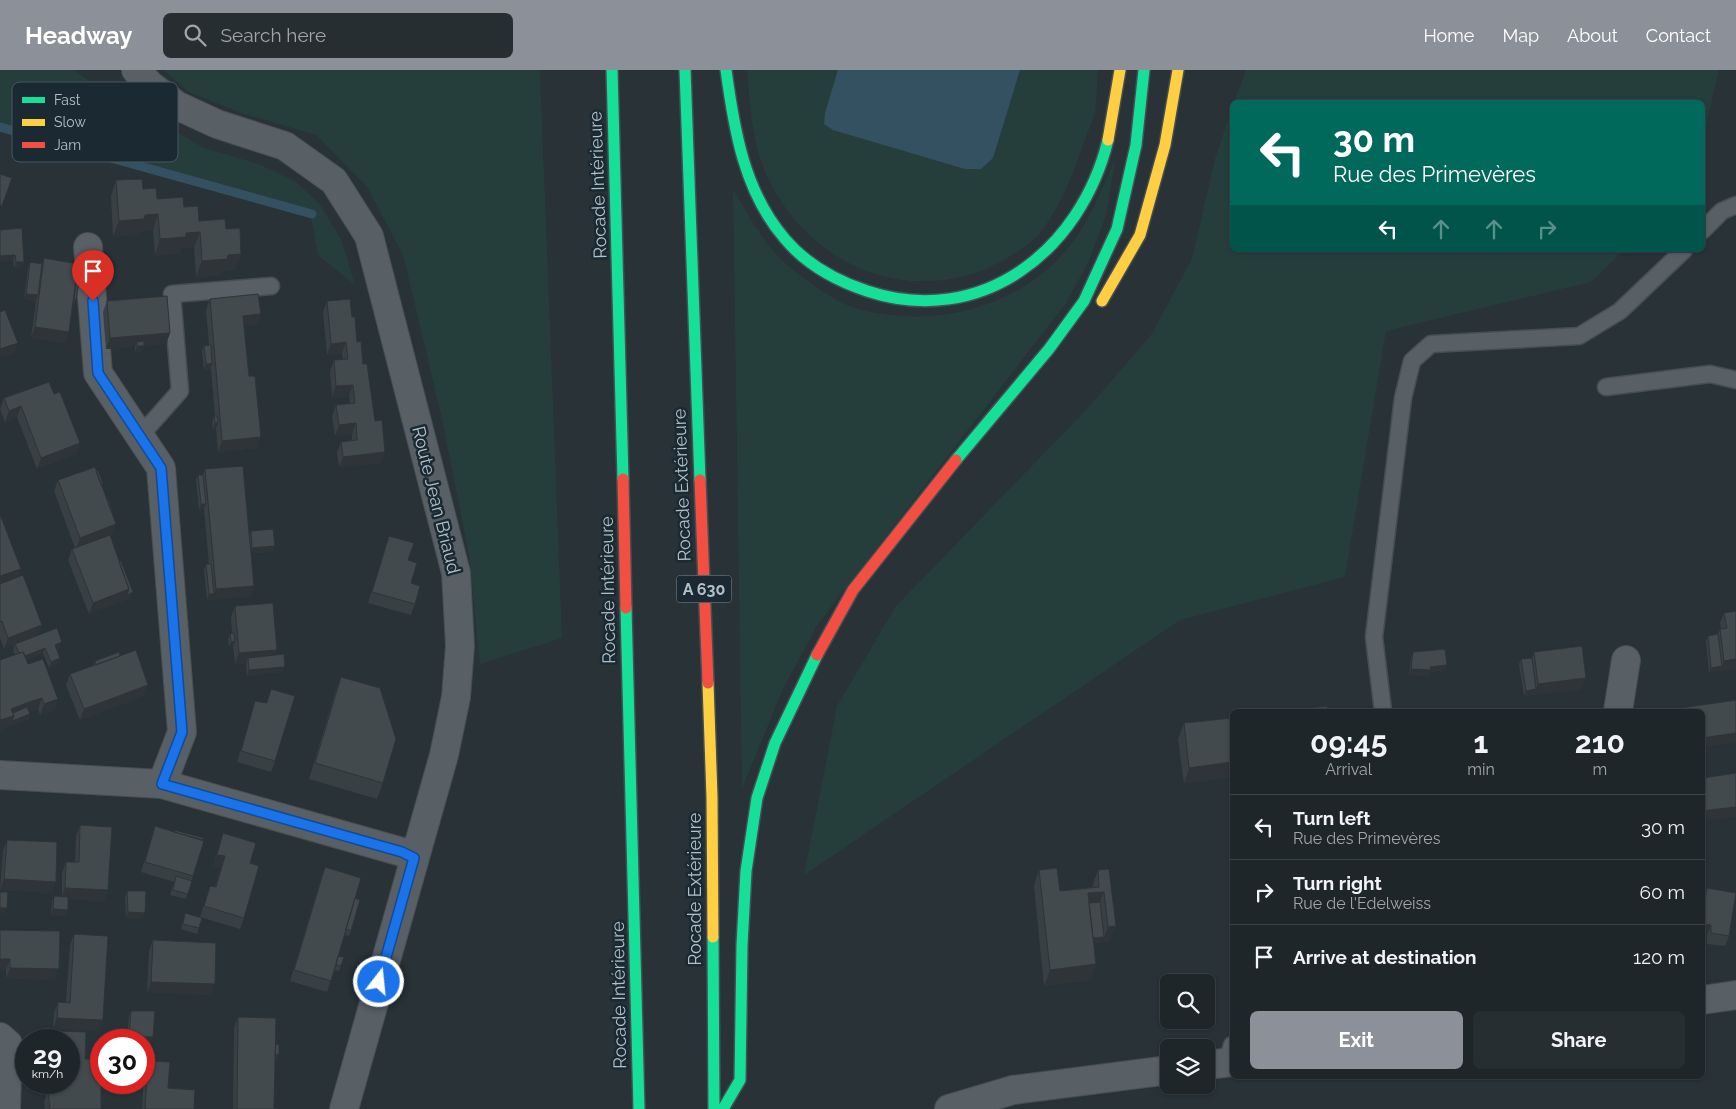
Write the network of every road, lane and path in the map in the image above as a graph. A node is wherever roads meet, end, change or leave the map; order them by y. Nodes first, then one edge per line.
1 (136, 70) edge
2 (604, 70) edge
3 (612, 70) edge
4 (685, 70) edge
5 (726, 70) edge
6 (1120, 70) edge
7 (1144, 70) edge
8 (1178, 70) edge
9 (147, 82) edge
10 (178, 106) edge
11 (616, 184) junction
12 (1736, 205) edge
13 (1705, 228) edge
14 (88, 247) dead end
15 (1682, 252) edge
16 (271, 286) dead end
17 (1093, 314) dead end
18 (1060, 355) dead end
19 (1736, 380) edge
20 (1606, 387) dead end
21 (1011, 395) junction
22 (140, 436) junction
23 (1626, 660) dead end
24 (1383, 709) edge
25 (1618, 709) edge
26 (0, 775) edge
27 (162, 784) junction
28 (414, 858) junction
29 (1736, 995) edge
30 (1705, 1000) edge
31 (0, 1037) edge
32 (1160, 1071) edge
33 (6, 1109) edge
34 (344, 1109) edge
35 (639, 1109) edge
36 (714, 1109) edge
37 (723, 1109) edge
38 (949, 1109) edge

1 - 9 street, Route Jean Briaud
2 - 11 highway
3 - 11 highway, Rocade Intérieure
4 - 36 highway, Rocade Extérieure / A 630
5 - 6 highway
7 - 21 highway
8 - 17 highway
10 - 28 street, Route Jean Briaud
11 - 35 highway, Rocade Intérieure
12 - 13 lane
14 - 22 street
15 - 24 lane
16 - 22 lane
18 - 21 highway
19 - 20 lane
21 - 37 highway
22 - 27 street
23 - 25 street
26 - 27 street
27 - 28 street
28 - 34 street, Route Jean Briaud
29 - 30 street
31 - 33 street
32 - 38 street

